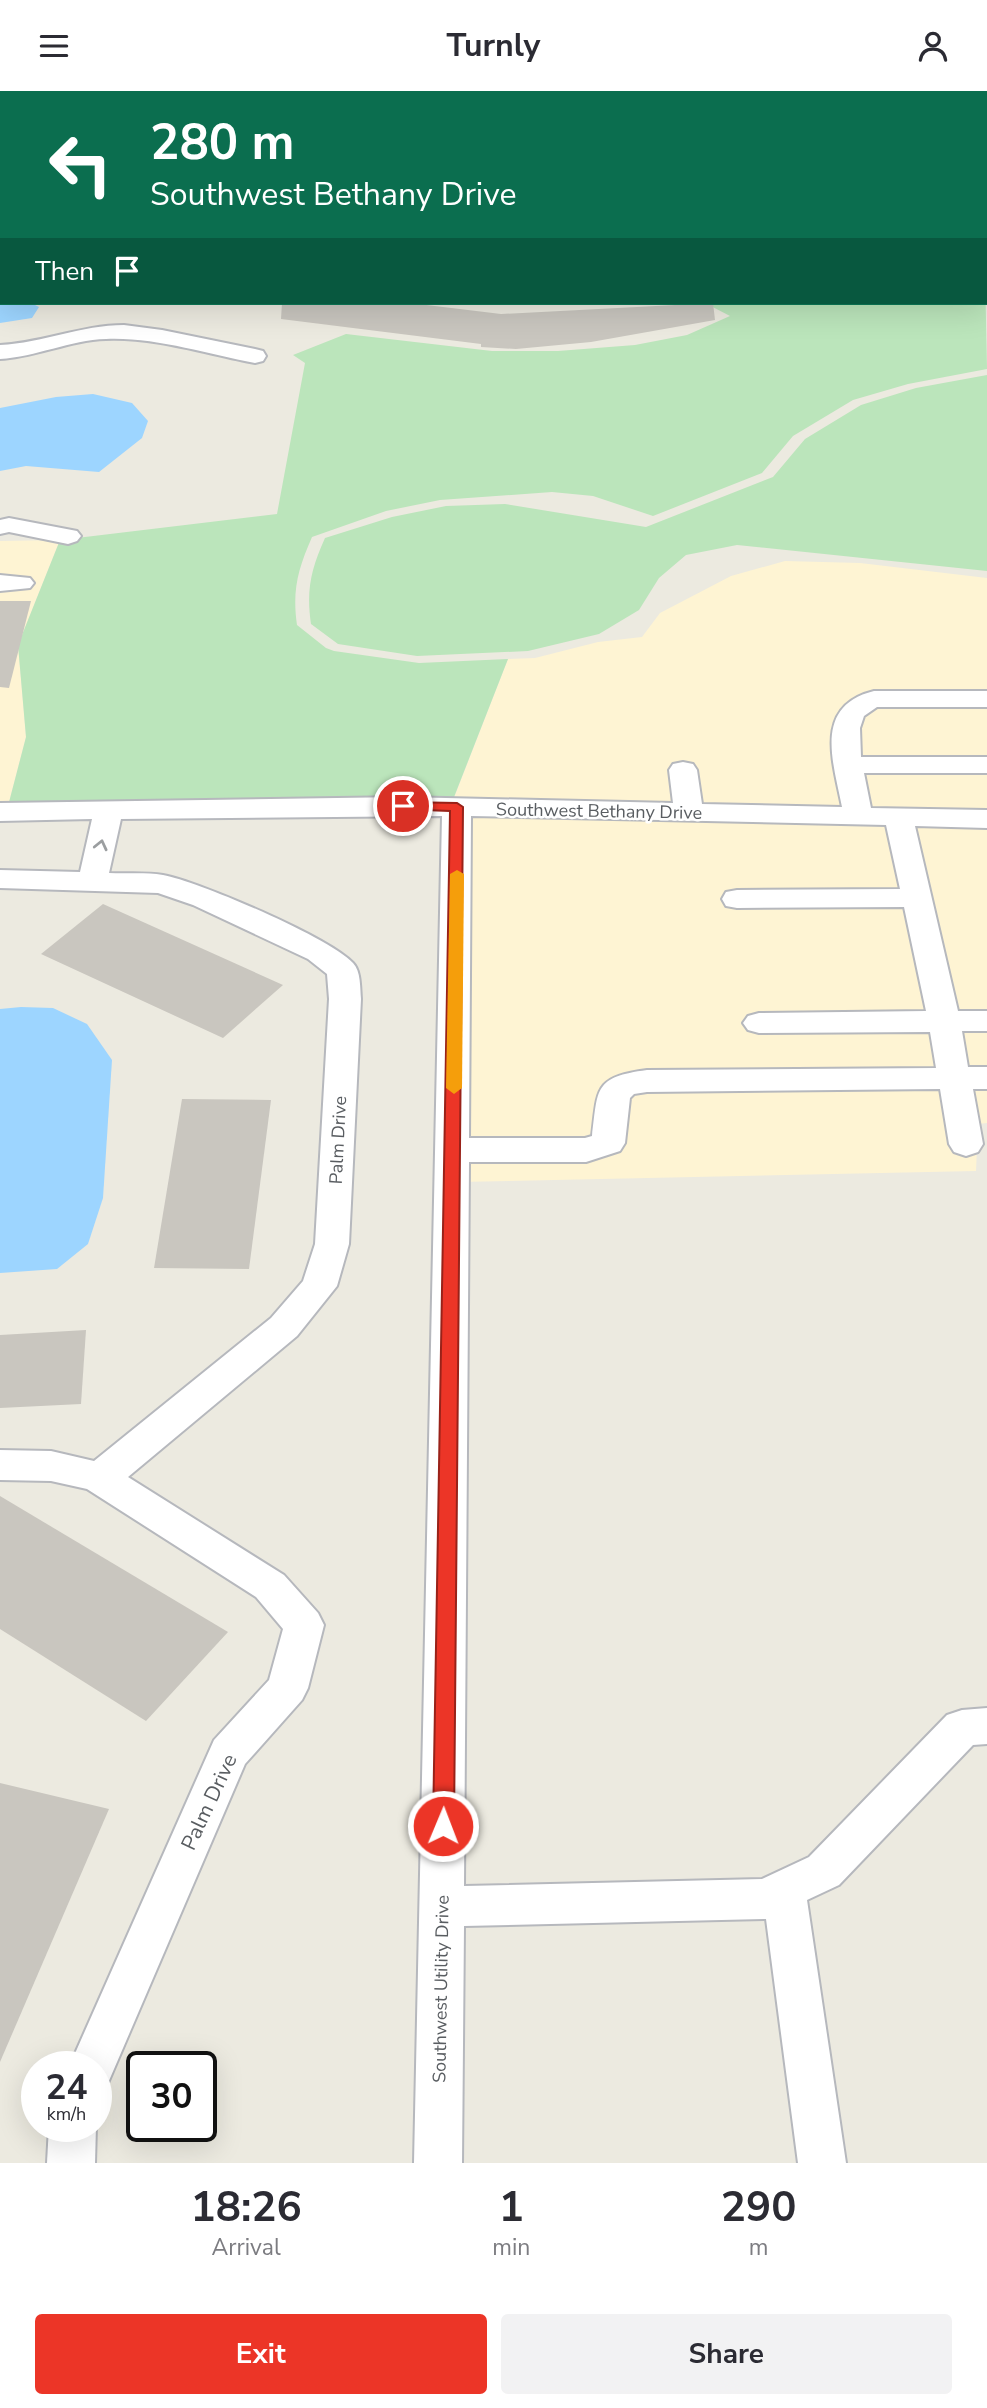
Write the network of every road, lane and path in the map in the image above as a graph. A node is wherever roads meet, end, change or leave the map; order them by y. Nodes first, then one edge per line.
1 (0, 352) edge
2 (255, 356) dead end
3 (0, 527) edge
4 (68, 536) dead end
5 (987, 699) edge
6 (850, 765) junction
7 (987, 765) edge
8 (683, 770) dead end
9 (457, 807) junction
10 (109, 810) junction
11 (0, 812) edge
12 (689, 813) junction
13 (858, 817) junction
14 (899, 818) junction
15 (987, 819) edge
16 (0, 879) edge
17 (93, 880) junction
18 (917, 898) junction
19 (737, 899) dead end
20 (944, 1021) junction
21 (987, 1021) edge
22 (759, 1023) dead end
23 (987, 1078) edge
24 (954, 1079) junction
25 (966, 1144) dead end
26 (453, 1150) junction
27 (0, 1465) edge
28 (100, 1478) junction
29 (987, 1726) edge
30 (784, 1890) junction
31 (442, 1907) junction
32 (99, 2051) edge
33 (72, 2142) edge
34 (71, 2163) edge
35 (438, 2163) edge
36 (822, 2163) edge

1 - 2 street
3 - 4 street
5 - 6 street
6 - 7 street
6 - 13 street
8 - 12 street
9 - 10 street, Southwest Bethany Drive
9 - 12 street, Southwest Bethany Drive
9 - 26 street, Southwest Utility Drive
10 - 11 street, Southwest Bethany Drive
17 -> 10 street
12 - 13 street, Southwest Bethany Drive
13 - 14 street, Southwest Bethany Drive
14 - 15 street, Southwest Bethany Drive
14 - 18 street
16 - 17 street, Palm Drive
17 - 28 street, Palm Drive
18 - 19 street
18 - 20 street
20 - 21 street
20 - 22 street
20 - 24 street
23 - 24 street
24 - 25 street
24 - 26 street
26 - 31 street, Southwest Utility Drive
27 - 28 street, Palm Drive
28 - 32 street, Palm Drive
29 - 30 street
30 - 31 street
30 - 36 street
31 - 35 street, Southwest Utility Drive
33 - 34 street

